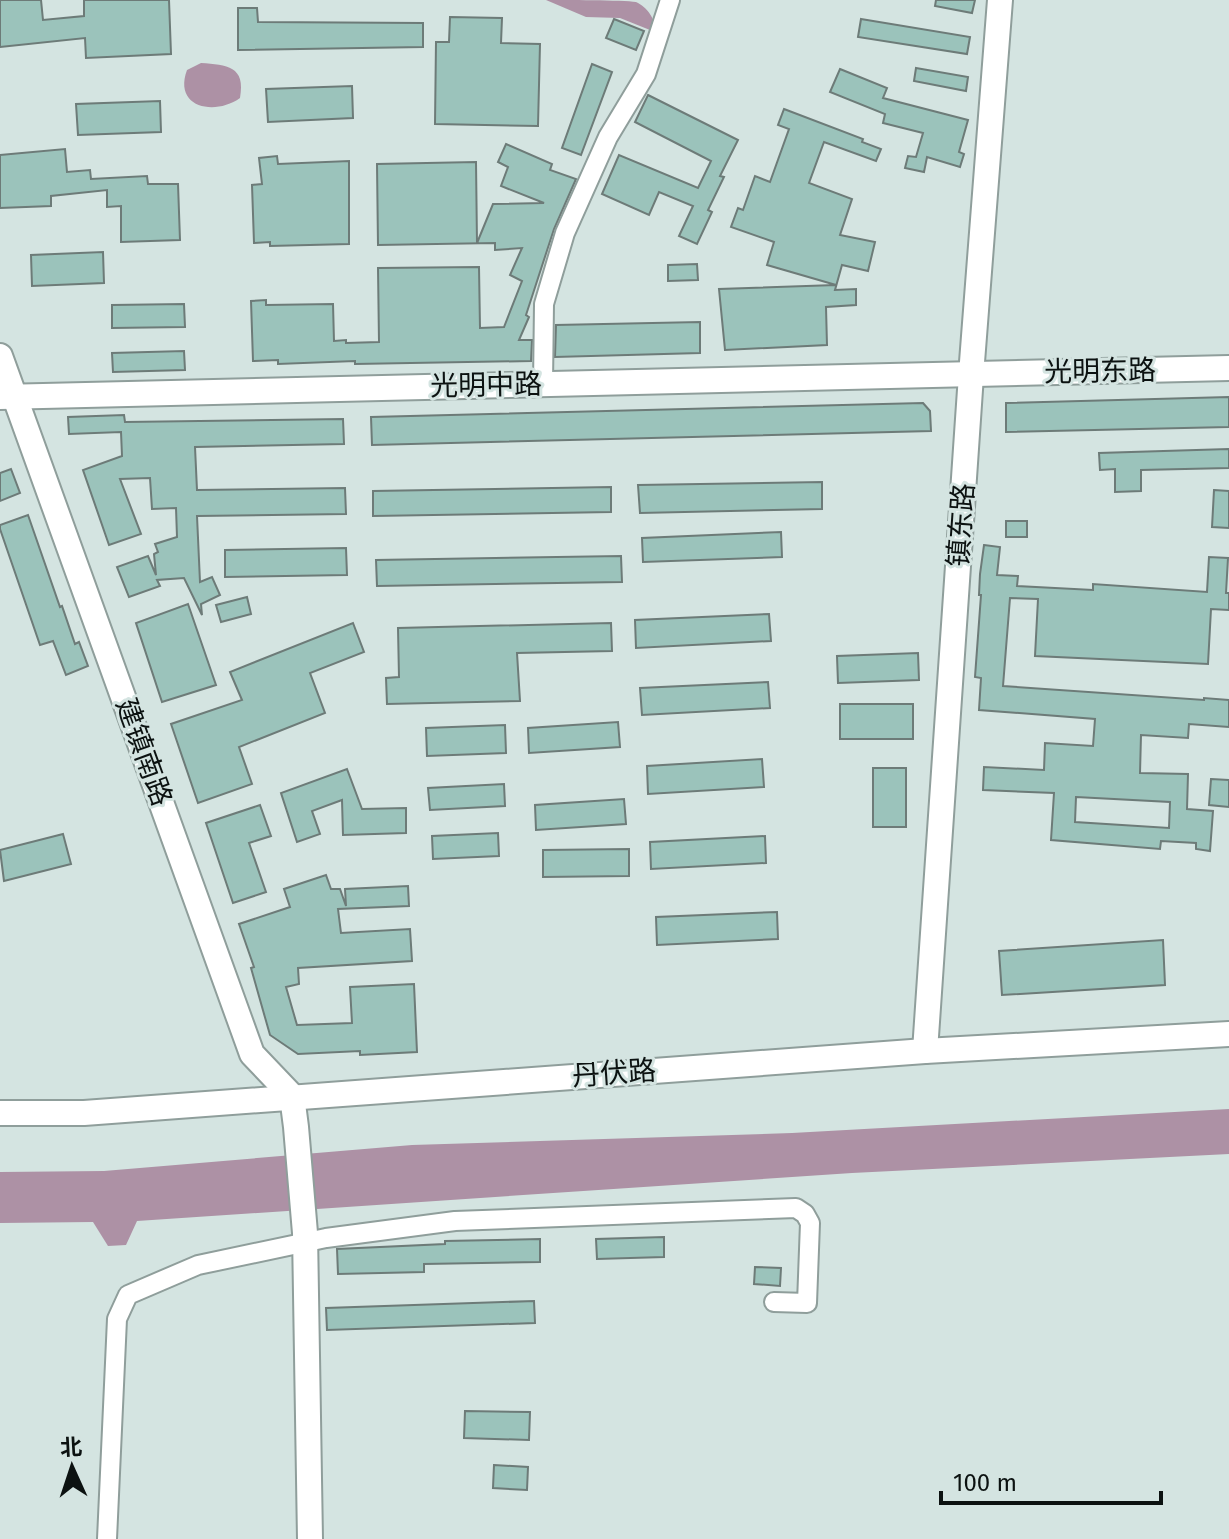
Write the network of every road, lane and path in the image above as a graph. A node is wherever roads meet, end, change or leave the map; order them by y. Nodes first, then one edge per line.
1 (670, 0) edge
2 (1000, 0) edge
3 (0, 356) edge
4 (1229, 368) edge
5 (971, 375) junction
6 (543, 384) junction
7 (7, 397) edge
8 (1229, 1034) edge
9 (925, 1051) junction
10 (292, 1096) junction
11 (0, 1113) edge
12 (305, 1236) junction
13 (774, 1302) dead end
14 (107, 1539) edge
15 (310, 1539) edge

1 - 6 street
2 - 5 street, 镇东路
3 - 7 street, 建镇南路
4 - 5 street, 光明东路
5 - 6 street, 光明中路
5 - 9 street, 镇东路
6 - 7 street, 光明中路
7 - 10 street, 建镇南路
8 - 9 street, 丹伏路
9 - 10 street, 丹伏路
10 - 11 street, 丹伏路
10 - 12 street
12 - 13 street
12 - 14 street
12 - 15 street

